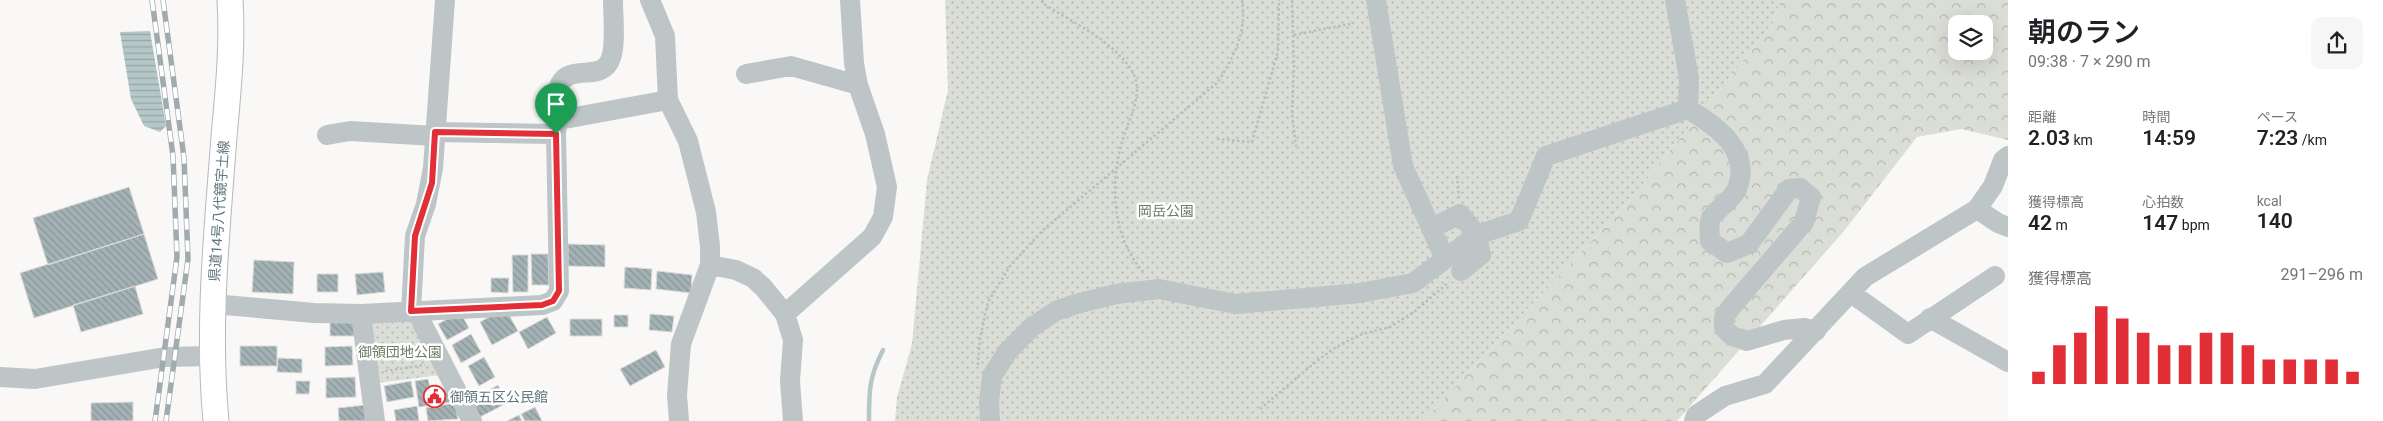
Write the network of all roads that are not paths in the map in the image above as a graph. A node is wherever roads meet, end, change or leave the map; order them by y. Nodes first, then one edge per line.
1 (230, 0) edge
2 (445, 0) edge
3 (613, 0) edge
4 (650, 0) edge
5 (850, 0) edge
6 (1376, 0) edge
7 (1675, 0) edge
8 (746, 74) dead end
9 (858, 85) junction
10 (668, 100) junction
11 (1688, 108) junction
12 (557, 127) junction
13 (435, 134) junction
14 (327, 136) dead end
15 (2008, 156) edge
16 (2001, 188) edge
17 (1977, 209) junction
18 (2008, 227) edge
19 (1432, 228) junction
20 (1477, 235) junction
21 (710, 265) junction
22 (1453, 265) junction
23 (1995, 276) dead end
24 (1851, 293) junction
25 (213, 304) junction
26 (415, 311) junction
27 (361, 314) junction
28 (785, 314) junction
29 (1930, 318) junction
30 (1816, 331) junction
31 (211, 356) junction
32 (2008, 362) edge
33 (0, 377) edge
34 (216, 421) edge
35 (374, 421) edge
36 (472, 421) edge
37 (679, 421) edge
38 (793, 421) edge
39 (990, 421) edge
40 (1694, 421) edge

1 - 25 main road, 県道14号八代鏡宇土線
2 - 13 street
3 - 12 street
4 - 10 street
5 - 9 street
6 - 19 street
7 - 11 street
8 - 9 street
9 - 28 street
10 - 12 street
10 - 21 street
11 - 20 street
11 - 30 street
12 - 13 street
12 - 26 street
13 - 14 street
13 - 26 street
15 - 16 street
16 - 17 street
17 - 18 street
17 - 24 street
19 - 20 street
19 - 22 street
20 - 22 street
21 - 28 street
21 - 37 street
22 - 39 street
23 - 29 street
24 - 29 street
24 - 30 street
25 - 27 street
25 - 31 main road, 県道14号八代鏡宇土線
26 - 27 street
26 - 36 street
27 - 35 street
28 - 38 street
29 - 32 street
30 - 40 street
31 - 33 street
31 - 34 main road, 県道14号八代鏡宇土線

